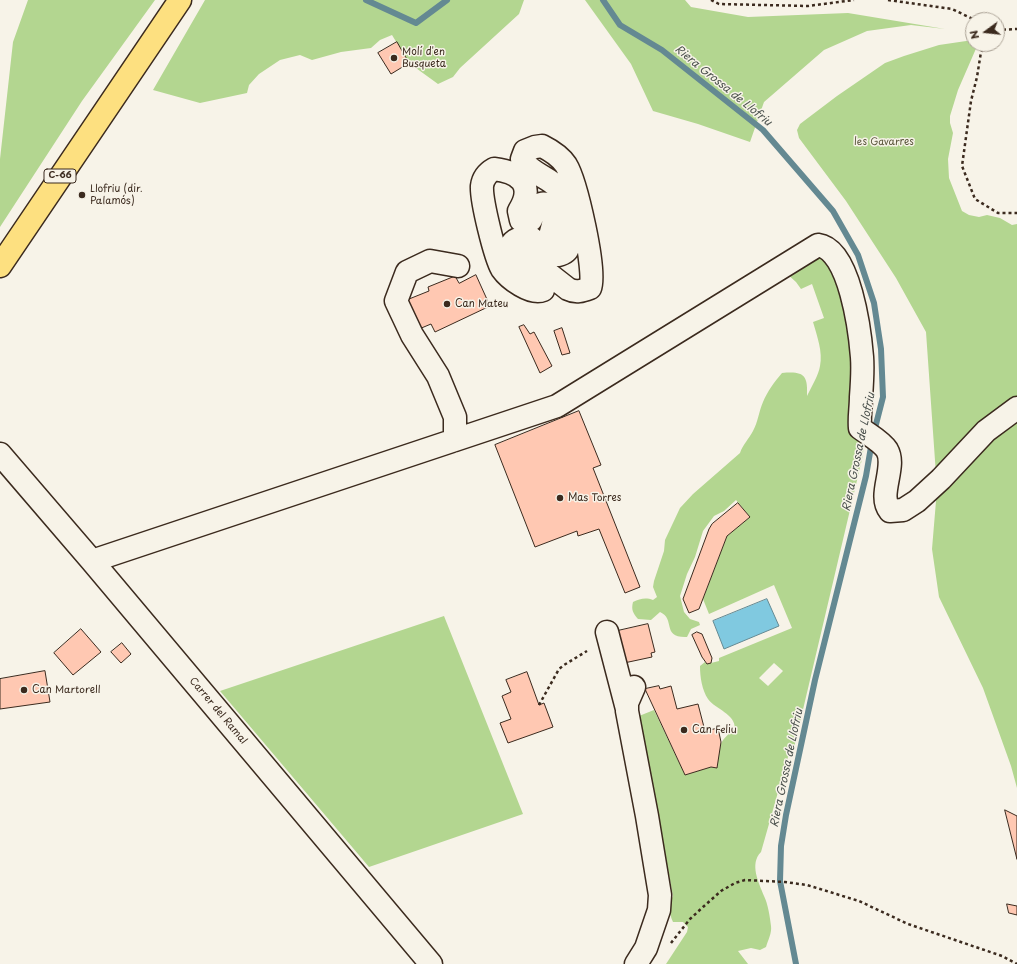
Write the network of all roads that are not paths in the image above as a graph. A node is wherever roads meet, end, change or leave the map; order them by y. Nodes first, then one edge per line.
1 (180, 0) edge
2 (0, 266) edge
3 (458, 266) dead end
4 (519, 284) joint
5 (1017, 408) edge
6 (455, 440) junction
7 (2, 454) edge
8 (92, 561) junction
9 (607, 632) dead end
10 (634, 687) dead end
11 (627, 710) junction
12 (431, 964) edge
13 (636, 964) edge

1 - 2 main road, C-66
3 - 6 street
4 - 4 street
5 - 6 street
6 - 8 street
7 - 8 street, Carrer del Ramal
8 - 12 street, Carrer del Ramal
9 - 11 street
10 - 11 street
11 - 13 street

